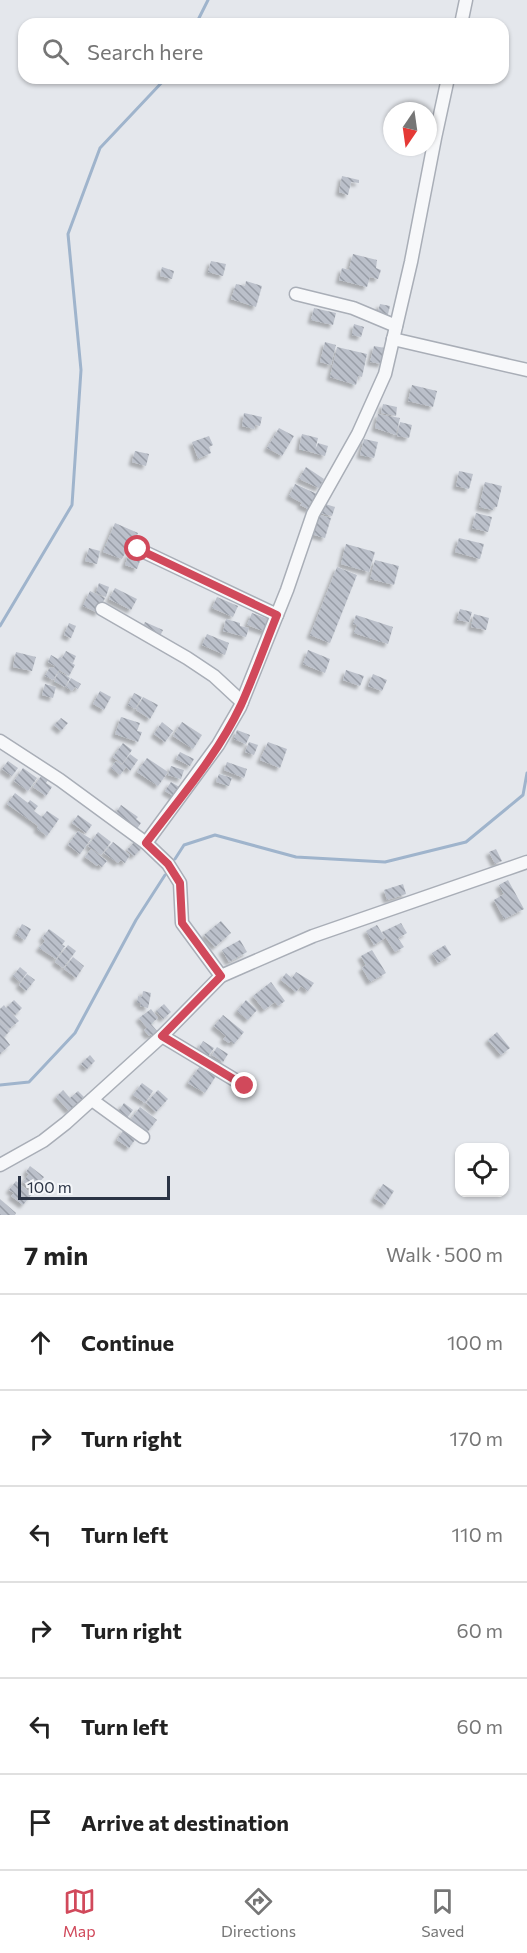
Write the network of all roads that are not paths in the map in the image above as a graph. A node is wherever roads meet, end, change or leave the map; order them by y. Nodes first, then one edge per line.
1 (466, 0) edge
2 (462, 18) edge
3 (447, 84) edge
4 (296, 294) dead end
5 (394, 333) junction
6 (527, 370) edge
7 (138, 549) dead end
8 (102, 609) dead end
9 (277, 615) junction
10 (242, 702) junction
11 (0, 741) edge
12 (150, 846) junction
13 (527, 862) edge
14 (221, 976) junction
15 (162, 1036) junction
16 (245, 1086) dead end
17 (92, 1100) junction
18 (143, 1137) dead end
19 (0, 1165) edge

1 - 2 street
3 - 5 street
4 - 5 street
5 - 6 street
5 - 9 street
7 - 9 street
8 - 10 street
9 - 10 street
10 - 12 street
11 - 12 street
12 - 14 street
13 - 14 street
14 - 15 street
15 - 16 street
15 - 17 street
17 - 18 street
17 - 19 street

